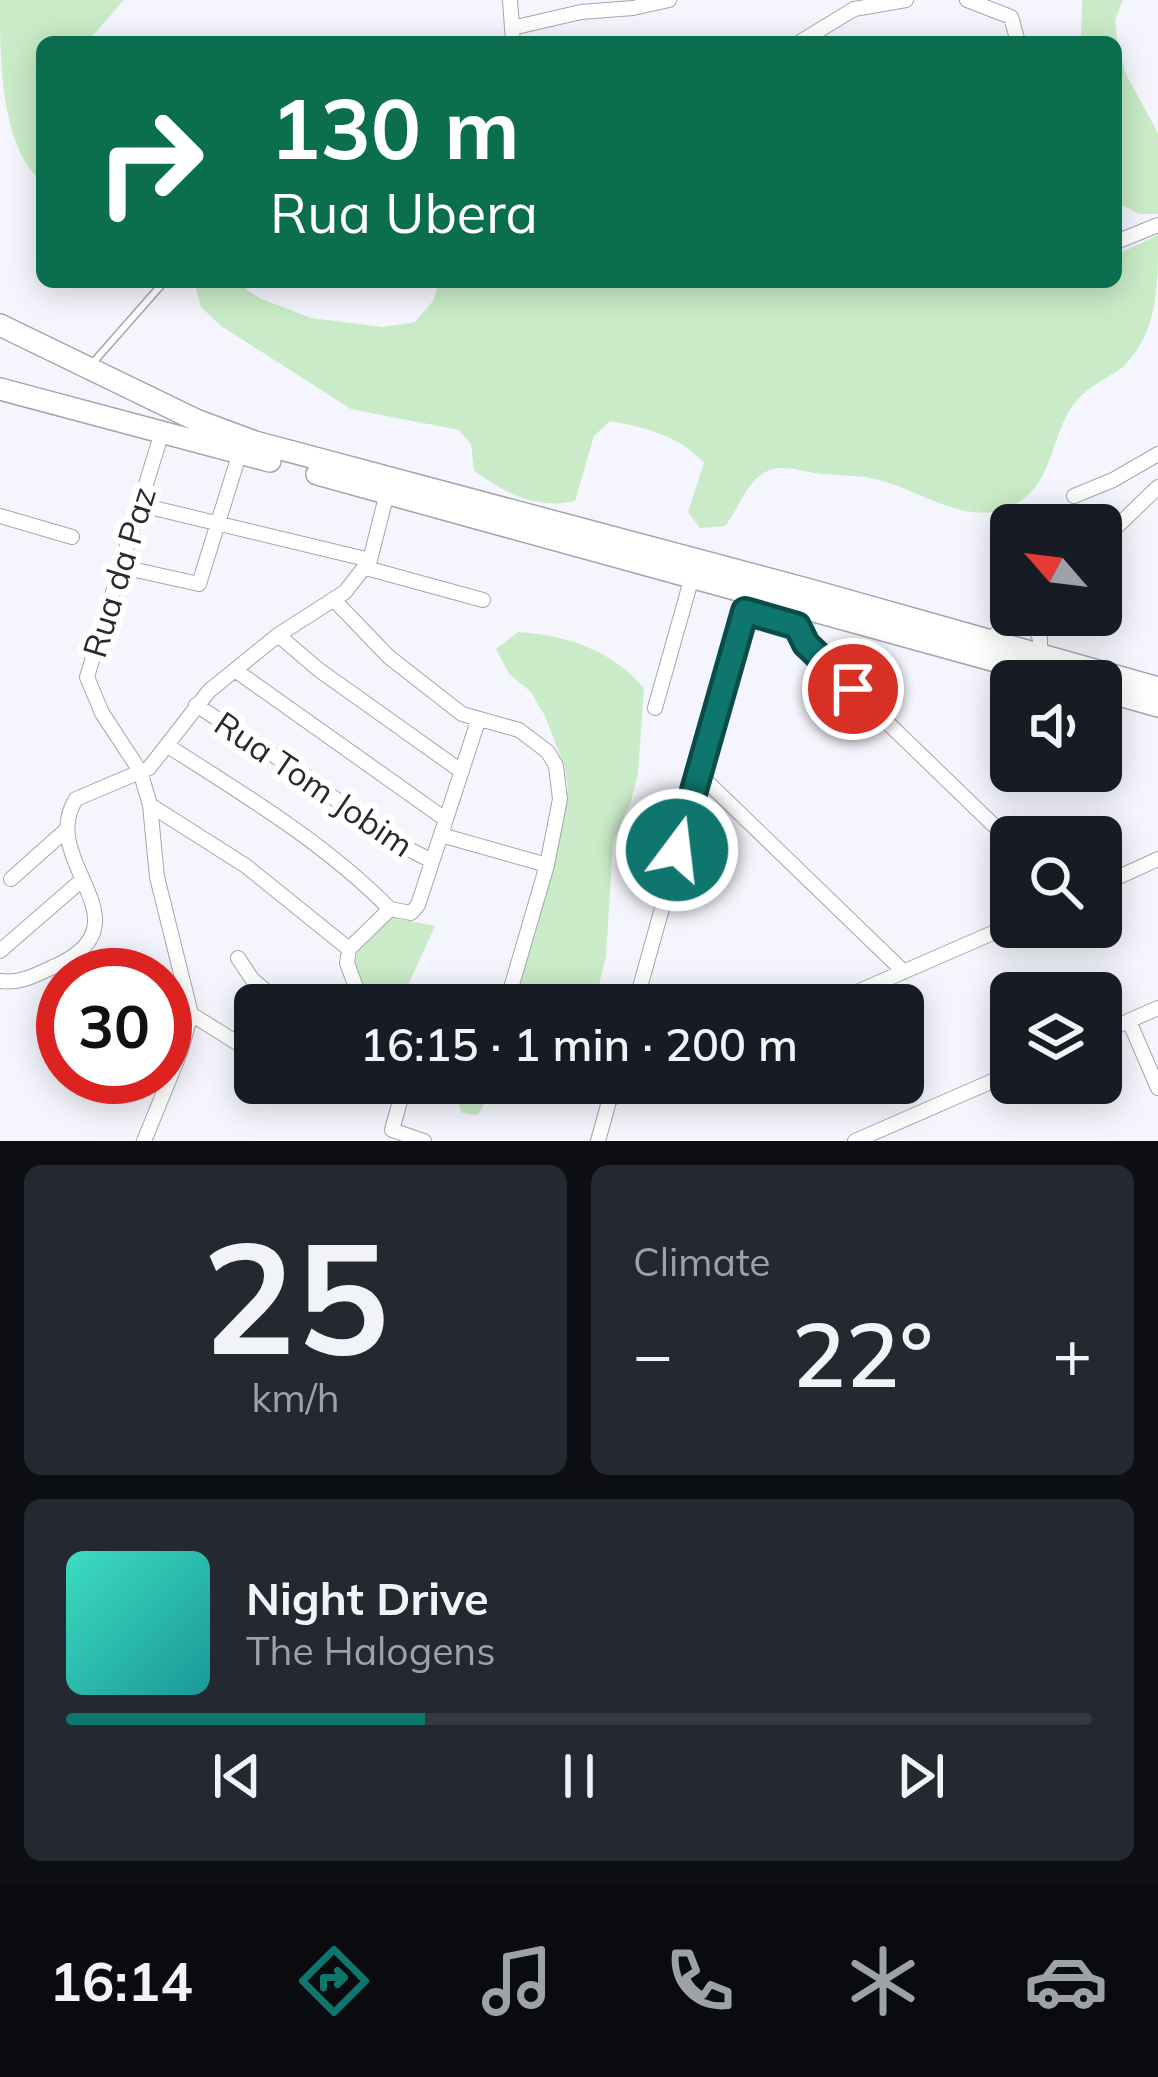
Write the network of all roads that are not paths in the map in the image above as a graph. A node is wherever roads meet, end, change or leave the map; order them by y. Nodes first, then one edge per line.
1 (510, 0) edge
2 (668, 0) edge
3 (906, 0) edge
4 (967, 0) edge
5 (852, 4) edge
6 (513, 35) edge
7 (808, 36) edge
8 (1016, 36) edge
9 (1158, 225) edge
10 (1122, 240) edge
11 (159, 288) edge
12 (0, 326) edge
13 (88, 368) junction
14 (0, 389) edge
15 (162, 432) junction
16 (240, 452) junction
17 (1158, 454) edge
18 (1158, 487) edge
19 (387, 493) junction
20 (1074, 496) dead end
21 (140, 506) junction
22 (0, 516) edge
23 (1122, 522) edge
24 (219, 525) junction
25 (72, 537) dead end
26 (368, 564) junction
27 (122, 567) junction
28 (692, 577) junction
29 (483, 600) dead end
30 (335, 601) junction
31 (747, 602) junction
32 (800, 616) junction
33 (278, 635) junction
34 (993, 636) edge
35 (1039, 636) edge
36 (988, 640) junction
37 (1040, 655) junction
38 (990, 662) edge
39 (235, 670) junction
40 (1158, 688) edge
41 (1122, 696) edge
42 (196, 705) junction
43 (1158, 706) edge
44 (655, 708) dead end
45 (478, 721) junction
46 (168, 746) junction
47 (140, 771) junction
48 (461, 771) junction
49 (698, 773) junction
50 (149, 805) junction
51 (990, 822) edge
52 (443, 827) junction
53 (67, 830) junction
54 (1158, 859) edge
55 (432, 861) junction
56 (547, 865) junction
57 (1122, 875) edge
58 (11, 879) dead end
59 (82, 880) junction
60 (390, 909) junction
61 (990, 934) edge
62 (175, 948) edge
63 (350, 949) junction
64 (0, 951) edge
65 (238, 958) dead end
66 (904, 972) junction
67 (0, 982) edge
68 (258, 984) edge
69 (356, 984) edge
70 (512, 984) edge
71 (641, 984) edge
72 (876, 984) edge
73 (1158, 1009) edge
74 (192, 1015) edge
75 (1129, 1021) junction
76 (1122, 1024) edge
77 (234, 1041) edge
78 (990, 1082) edge
79 (1158, 1088) edge
80 (159, 1104) edge
81 (398, 1104) edge
82 (608, 1104) edge
83 (143, 1141) edge
84 (424, 1141) edge
85 (598, 1141) edge
86 (855, 1141) edge

1 - 6 street
2 - 6 street
3 - 5 street
4 - 8 street
5 - 7 street
9 - 10 street
11 - 13 lane
12 - 13 main road
13 - 36 main road
14 - 15 main road
15 - 16 main road
15 - 21 street, Rua da Paz
16 - 19 main road
16 - 24 street
17 - 20 street
18 - 23 street
19 - 26 street
19 - 28 main road
21 - 24 street
21 - 27 street, Rua da Paz
22 - 25 street
24 - 26 street
24 - 27 street
26 - 29 street
26 - 30 street
27 - 47 street, Rua da Paz
28 - 31 main road
28 - 44 street
30 - 33 street
30 - 45 street
31 - 32 main road
31 - 49 street
32 - 38 main road
32 - 51 street
33 - 39 street
33 - 48 street
34 - 36 street
35 - 37 street
36 - 37 main road
37 - 40 main road
39 - 42 street
39 - 52 street
41 - 43 main road
42 - 46 street
42 - 55 street, Rua Tom Jobim
45 - 48 street
45 - 56 street
46 - 47 street
46 - 60 street
47 - 50 street, Rua da Paz
47 - 53 street
48 - 52 street
49 - 66 street
49 - 71 street
50 - 62 street, Rua da Paz
50 - 63 street
52 - 55 street
52 - 56 street
53 - 58 street
53 - 59 street
54 - 57 street
55 - 60 street
56 - 70 street
59 - 64 street
59 - 67 street
60 - 63 street
61 - 66 street
63 - 69 street
65 - 68 street
66 - 72 street
73 - 75 street
74 - 77 street
75 - 76 street
75 - 79 street
78 - 86 street
80 - 83 street
81 - 84 street
82 - 85 street

